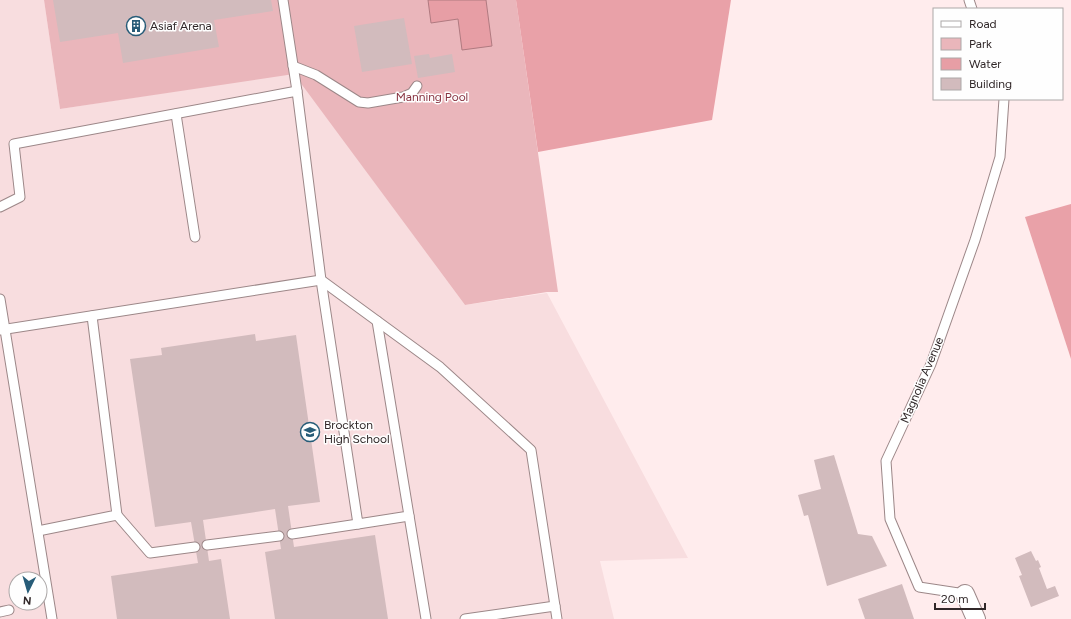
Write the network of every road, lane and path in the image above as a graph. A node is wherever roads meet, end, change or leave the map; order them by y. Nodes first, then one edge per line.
1 (283, 0) edge
2 (293, 66) junction
3 (417, 86) dead end
4 (297, 91) junction
5 (1004, 100) edge
6 (176, 114) junction
7 (0, 207) edge
8 (195, 237) dead end
9 (321, 280) junction
10 (0, 299) edge
11 (92, 316) junction
12 (377, 321) junction
13 (2, 330) edge
14 (117, 515) junction
15 (409, 516) junction
16 (358, 524) junction
17 (38, 531) junction
18 (292, 534) dead end
19 (279, 536) dead end
20 (207, 546) dead end
21 (195, 547) dead end
22 (965, 594) joint
23 (555, 606) junction
24 (52, 619) edge
25 (426, 619) edge
26 (465, 619) edge
27 (557, 619) edge
28 (976, 619) edge

1 - 2 lane
2 - 3 lane
2 - 4 lane
4 - 6 lane
4 - 9 lane
5 - 22 lane, Magnolia Avenue
6 - 7 lane
6 - 8 lane
9 - 11 lane
9 - 12 lane
9 - 16 lane
10 - 13 lane
11 - 13 lane
11 - 14 lane
12 - 15 lane
12 - 23 lane
13 - 17 lane
14 - 17 lane
14 - 21 lane
15 - 16 lane
15 - 25 lane
16 - 18 lane
17 - 24 lane
19 - 20 lane
22 - 28 street, Magnolia Avenue
23 - 26 lane
23 - 27 lane

